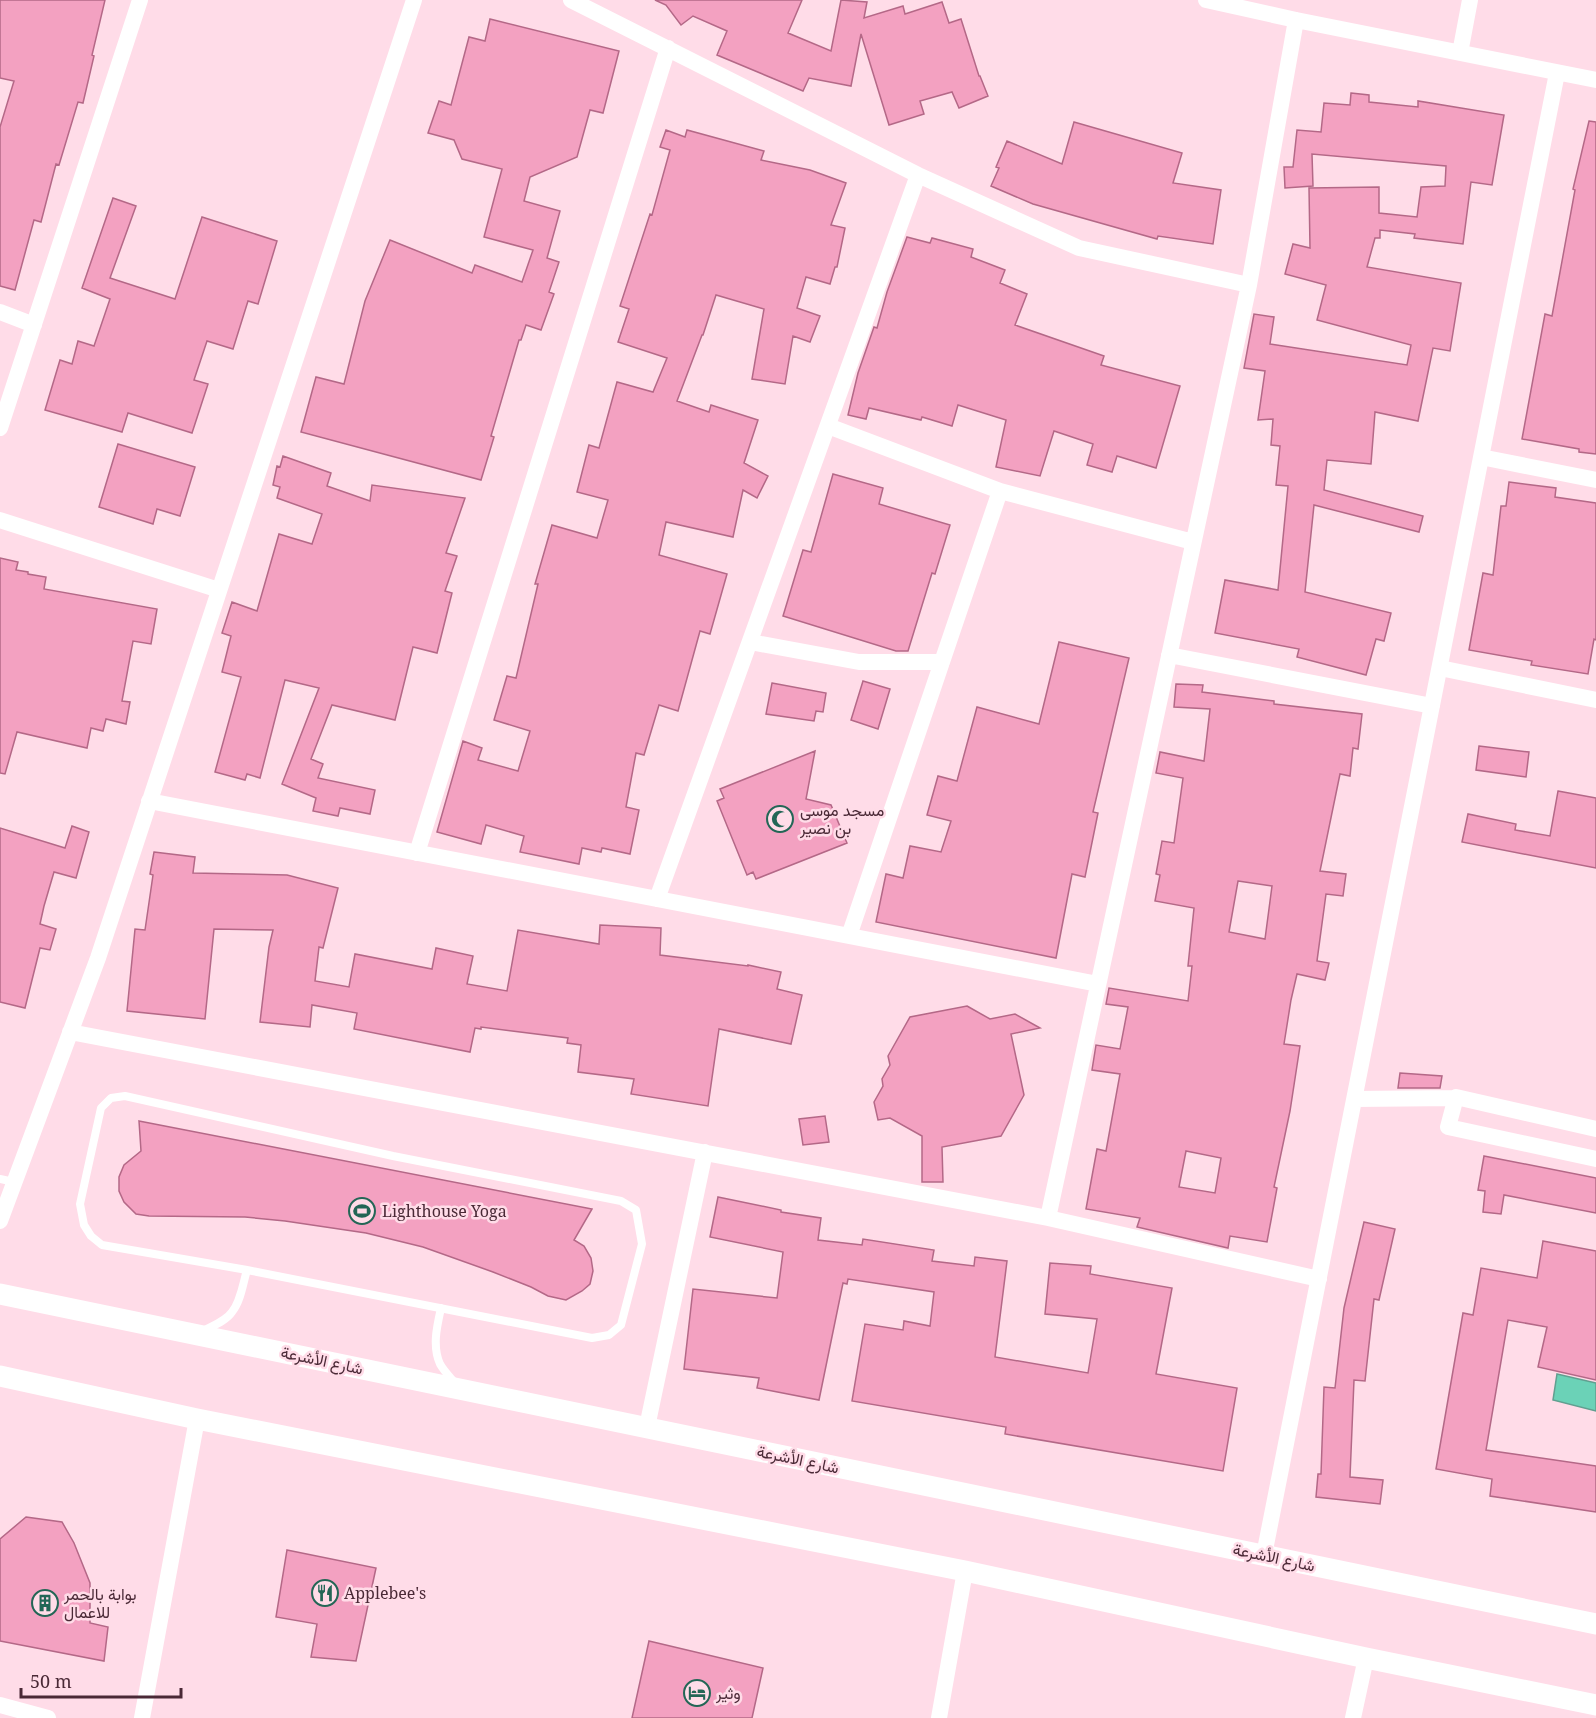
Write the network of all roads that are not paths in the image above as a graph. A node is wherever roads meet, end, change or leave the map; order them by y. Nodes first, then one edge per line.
1 (140, 0) edge
2 (414, 0) edge
3 (571, 0) edge
4 (1206, 0) edge
5 (1470, 0) edge
6 (1296, 20) junction
7 (668, 48) junction
8 (1460, 53) junction
9 (1557, 73) junction
10 (1596, 80) edge
11 (918, 175) junction
12 (1249, 285) junction
13 (0, 312) edge
14 (34, 325) junction
15 (828, 426) junction
16 (0, 428) edge
17 (1481, 457) junction
18 (1596, 480) edge
19 (1000, 491) junction
20 (0, 520) edge
21 (1193, 542) junction
22 (219, 590) junction
23 (750, 642) junction
24 (1169, 655) junction
25 (942, 662) junction
26 (1440, 668) junction
27 (1596, 700) edge
28 (1432, 706) junction
29 (149, 801) junction
30 (417, 853) junction
31 (657, 899) junction
32 (849, 936) junction
33 (1098, 984) junction
34 (70, 1032) junction
35 (1456, 1098) junction
36 (1354, 1099) junction
37 (1596, 1129) edge
38 (705, 1152) junction
39 (1596, 1159) edge
40 (7, 1181) edge
41 (1048, 1218) junction
42 (0, 1221) edge
43 (247, 1270) junction
44 (1319, 1279) junction
45 (0, 1293) edge
46 (441, 1308) junction
47 (197, 1334) junction
48 (0, 1376) edge
49 (459, 1388) junction
50 (197, 1419) junction
51 (647, 1427) junction
52 (1264, 1555) junction
53 (965, 1571) junction
54 (1596, 1624) edge
55 (1366, 1658) junction
56 (0, 1705) edge
57 (1596, 1705) edge
58 (48, 1718) edge
59 (142, 1718) edge
60 (939, 1718) edge
61 (1353, 1718) edge

1 - 14 street
2 - 22 street
3 - 7 street
4 - 6 street
5 - 8 street
6 - 8 street
6 - 12 street
7 - 11 street
7 - 30 street
8 - 9 street
9 - 10 street
9 - 17 street
11 - 12 street
11 - 15 street
12 - 21 street
13 - 14 street
14 - 16 street
15 - 19 street
15 - 23 street
17 - 18 street
17 - 26 street
19 - 21 street
19 - 25 street
20 - 22 street
21 - 24 street
22 - 29 street
23 - 25 street
23 - 31 street
24 - 28 street
24 - 33 street
25 - 32 street
26 - 27 street
26 - 28 street
28 - 36 street
29 - 30 street
29 - 34 street
30 - 31 street
31 - 32 street
32 - 33 street
33 - 41 street
34 - 38 street
34 - 40 street
35 - 36 street
35 - 37 street
35 - 39 street
36 - 44 street
38 - 41 street
38 - 51 street
40 - 42 street
41 - 44 street
43 - 46 lane
43 - 46 lane
43 - 47 lane
44 - 52 street
45 - 47 street, شارع الأشرعة
46 - 49 lane
47 - 49 street, شارع الأشرعة
48 - 50 street
49 - 51 street, شارع الأشرعة
50 - 53 street
50 - 59 street
51 - 52 street, شارع الأشرعة
52 - 54 street, شارع الأشرعة
53 - 55 street
53 - 60 street
55 - 57 street
55 - 61 street
56 - 58 street

